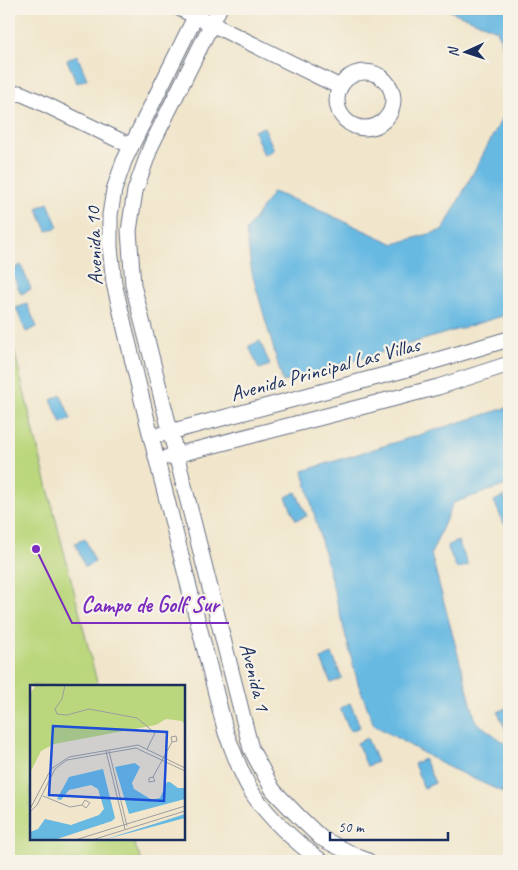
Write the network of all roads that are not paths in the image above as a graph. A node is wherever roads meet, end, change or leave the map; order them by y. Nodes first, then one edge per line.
1 (181, 9) edge
2 (219, 9) edge
3 (198, 12) edge
4 (212, 23) junction
5 (340, 87) dead end
6 (9, 95) edge
7 (131, 146) junction
8 (131, 259) junction
9 (112, 261) junction
10 (509, 339) edge
11 (509, 364) edge
12 (171, 432) junction
13 (151, 437) junction
14 (177, 454) junction
15 (157, 460) junction
16 (321, 861) edge
17 (368, 861) edge

1 - 3 street
2 - 4 street, Avenida 10
3 - 4 street
3 - 7 street, Avenida 10
4 - 5 street
4 - 8 street, Avenida 10
6 - 7 street
7 - 9 street, Avenida 10
8 - 9 street
8 - 12 street, Avenida 10
9 - 13 street, Avenida 10
10 - 12 street, Avenida Principal Las Villas
11 - 14 street
12 - 13 street, Avenida Principal Las Villas
12 - 14 street, Avenida 10
13 - 15 street, Avenida 10
14 - 15 street
14 - 17 street, Avenida 1
15 - 16 street, Avenida 1

